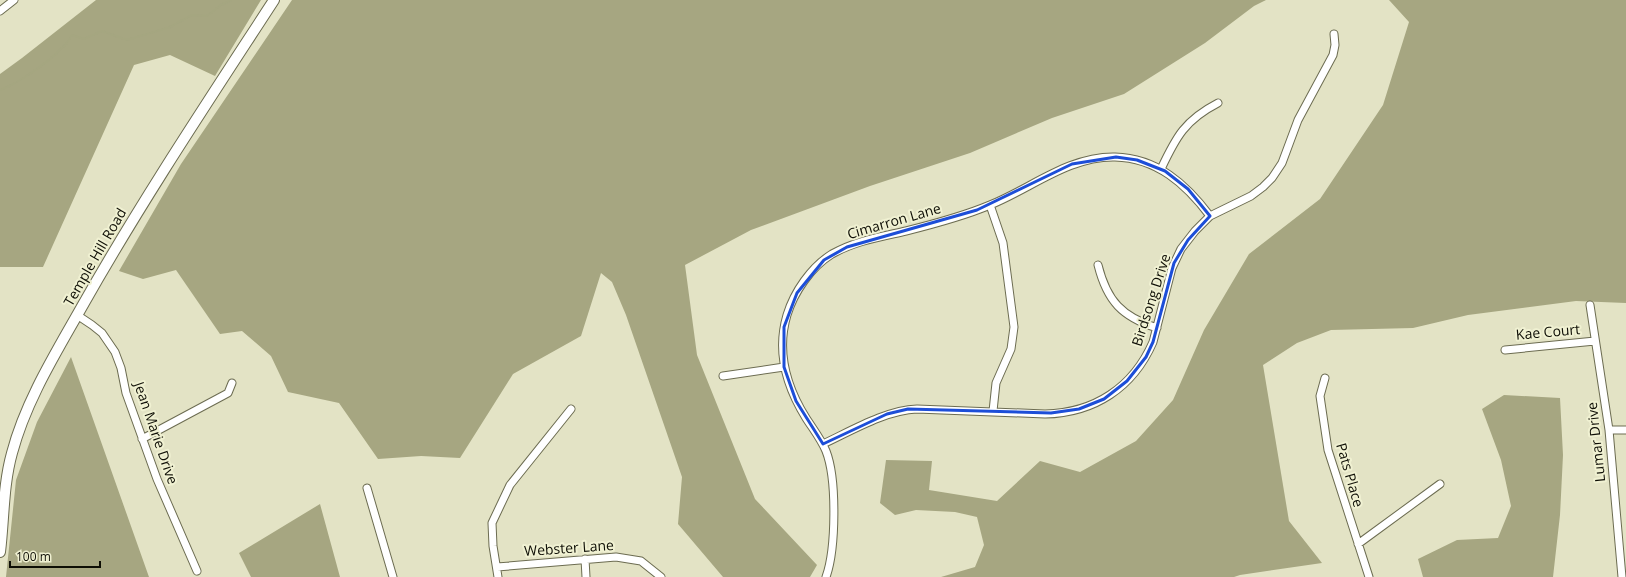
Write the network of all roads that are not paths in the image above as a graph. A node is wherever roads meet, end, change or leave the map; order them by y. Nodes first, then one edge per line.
1 (274, 0) edge
2 (10, 1) edge
3 (0, 11) edge
4 (1334, 34) dead end
5 (1218, 103) dead end
6 (1161, 169) junction
7 (990, 205) junction
8 (1210, 216) junction
9 (1098, 265) dead end
10 (1590, 305) dead end
11 (77, 315) junction
12 (1156, 328) junction
13 (1595, 341) junction
14 (1504, 350) dead end
15 (784, 367) junction
16 (723, 376) dead end
17 (1325, 378) dead end
18 (232, 383) dead end
19 (571, 408) dead end
20 (993, 411) junction
21 (1608, 430) junction
22 (1626, 430) edge
23 (142, 439) junction
24 (823, 444) junction
25 (1440, 484) dead end
26 (367, 488) dead end
27 (1358, 544) junction
28 (0, 552) edge
29 (585, 559) junction
30 (497, 567) junction
31 (197, 571) dead end
32 (393, 577) edge
33 (498, 577) edge
34 (586, 577) edge
35 (661, 577) edge
36 (826, 577) edge
37 (1369, 577) edge
38 (1622, 577) edge

1 - 11 main road, Temple Hill Road
2 - 3 street
4 - 8 street, Birdsong Drive
5 - 6 street
6 - 7 street, Cimarron Lane
6 - 8 street, Cimarron Lane
7 - 15 street, Cimarron Lane
7 - 20 street
8 - 12 street, Birdsong Drive
9 - 12 street
10 - 13 street, Lumar Drive
11 - 23 street, Jean Marie Drive
11 - 28 main road, Temple Hill Road
12 - 20 street, Birdsong Drive
13 - 14 street, Kae Court
13 - 21 street, Lumar Drive
15 - 16 street
15 - 24 street, Cimarron Lane
17 - 27 street, Pats Place
18 - 23 street
19 - 30 street
20 - 24 street, Birdsong Drive
21 - 22 street
21 - 38 street, Lumar Drive
23 - 31 street, Jean Marie Drive
24 - 36 street, Cimarron Lane
25 - 27 street
26 - 32 street
27 - 37 street, Pats Place
29 - 30 street, Webster Lane
29 - 34 street
29 - 35 street, Webster Lane
30 - 33 street

